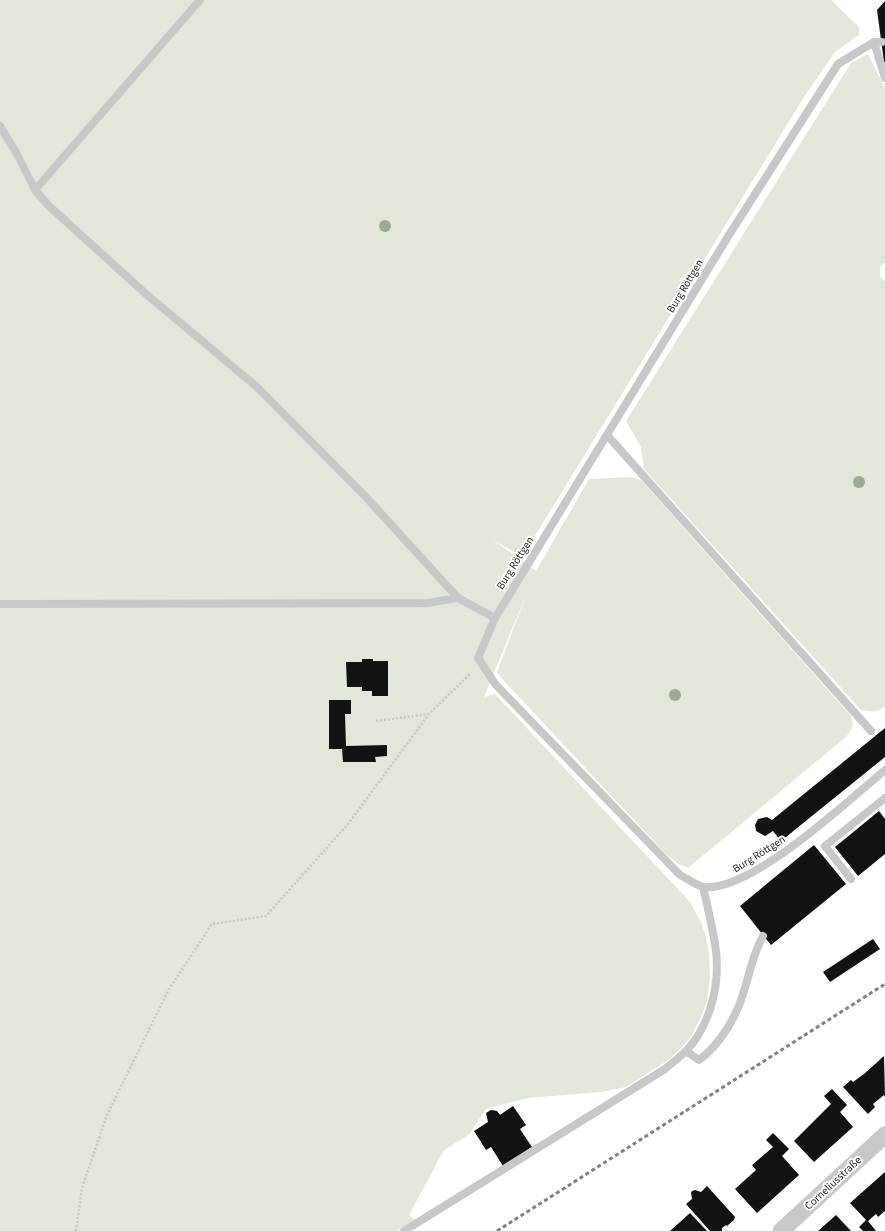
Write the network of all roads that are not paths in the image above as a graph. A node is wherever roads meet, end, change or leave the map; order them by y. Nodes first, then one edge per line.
1 (200, 0) edge
2 (885, 78) edge
3 (0, 126) edge
4 (35, 190) junction
5 (607, 435) junction
6 (458, 598) junction
7 (0, 604) edge
8 (494, 618) junction
9 (871, 731) dead end
10 (885, 770) edge
11 (885, 798) edge
12 (851, 879) dead end
13 (703, 887) junction
14 (763, 936) dead end
15 (686, 1051) junction
16 (885, 1135) edge
17 (404, 1231) edge
18 (781, 1231) edge

1 - 4 lane
2 - 5 lane, Burg Röttgen
3 - 4 lane
4 - 6 lane
5 - 8 lane, Burg Röttgen
5 - 9 lane
6 - 7 lane
6 - 8 lane
8 - 13 lane, Burg Röttgen
10 - 13 lane, Burg Röttgen
11 - 12 lane
13 - 15 lane
14 - 15 lane
15 - 17 lane
16 - 18 street, Corneliusstraße

